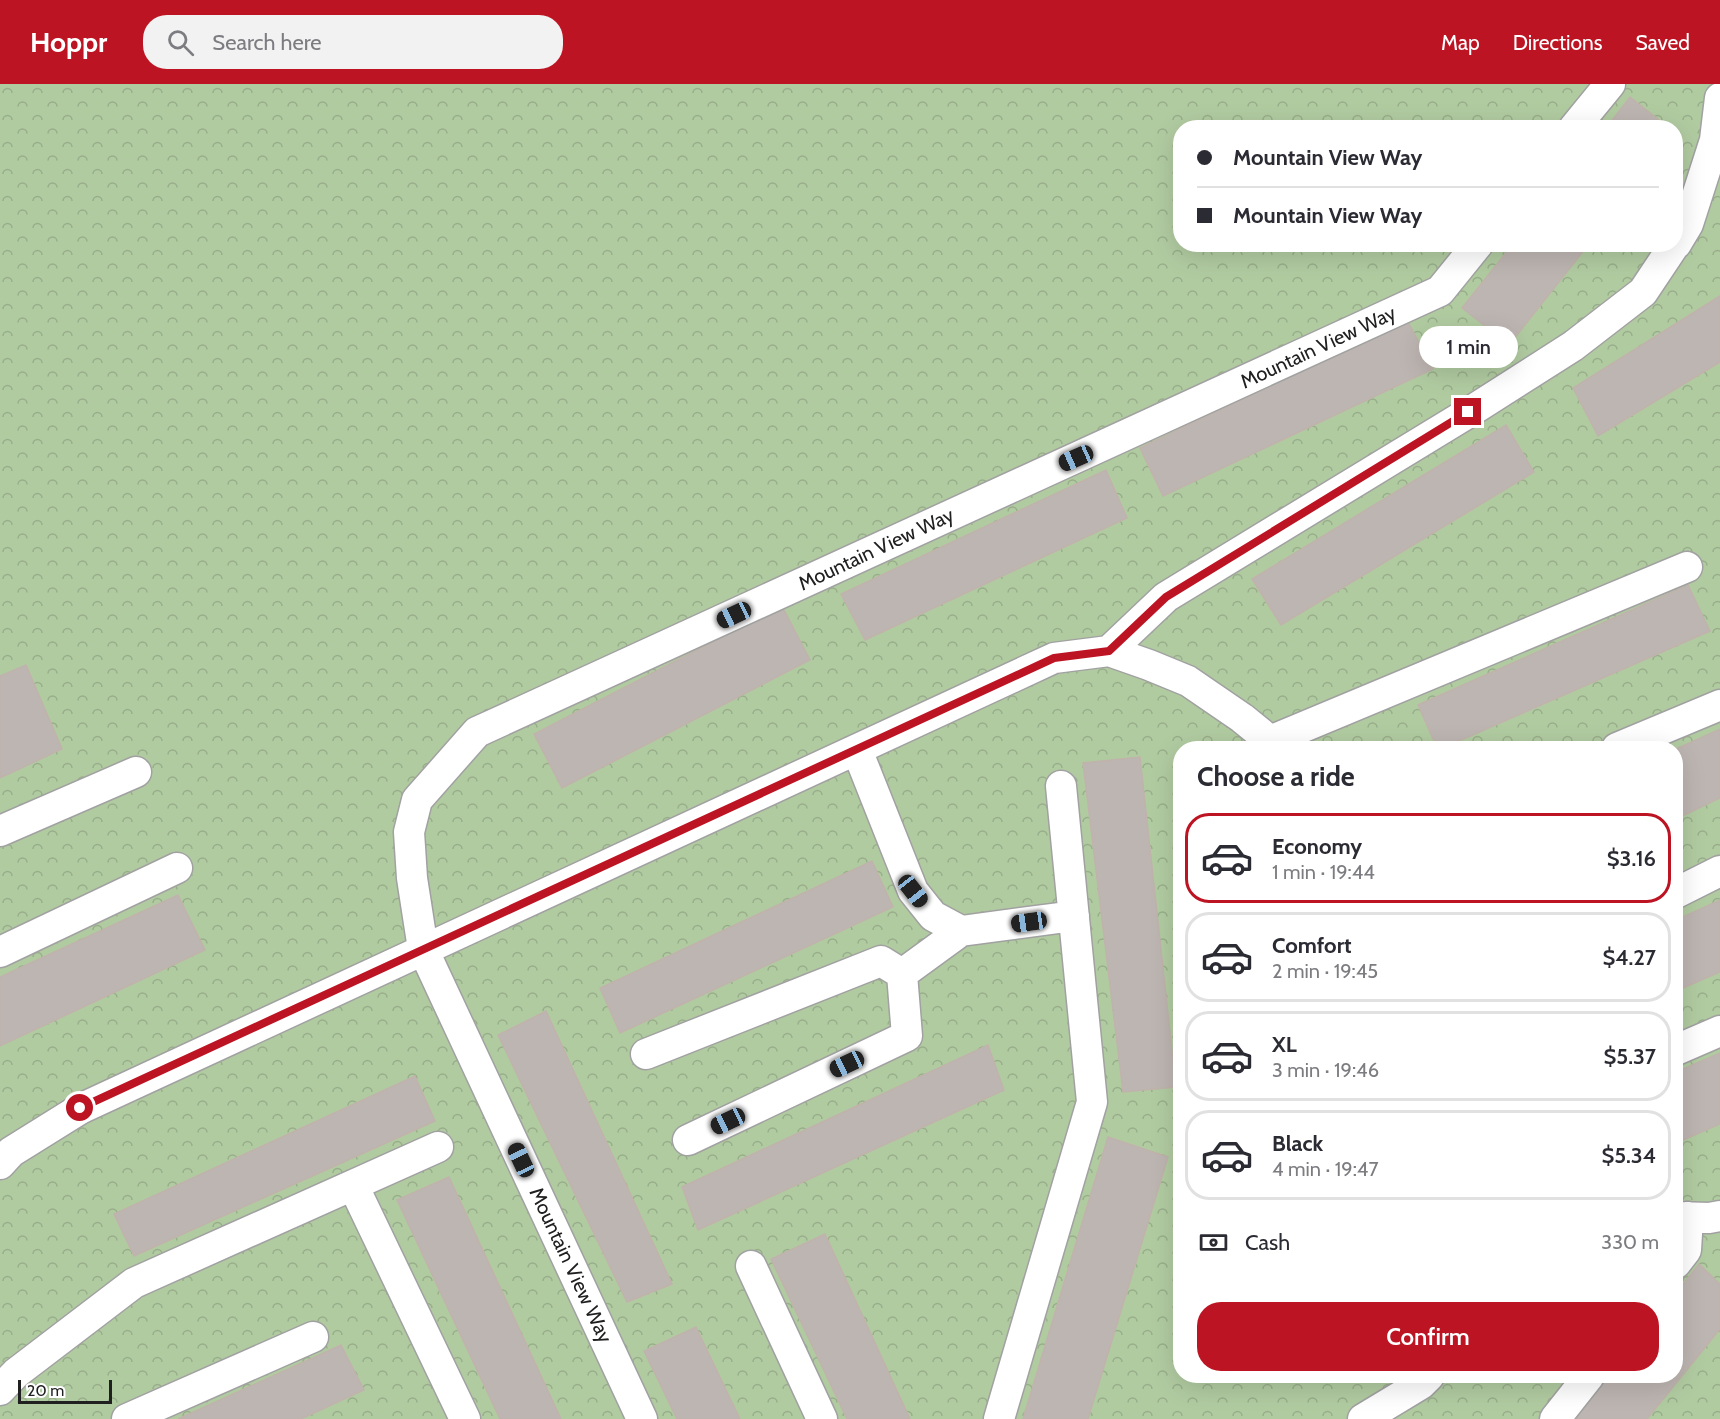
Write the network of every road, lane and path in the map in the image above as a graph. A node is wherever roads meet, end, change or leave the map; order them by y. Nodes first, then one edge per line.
1 (1610, 84) edge
2 (1720, 98) edge
3 (1581, 120) edge
4 (1683, 232) edge
5 (1472, 252) edge
6 (1670, 252) edge
7 (1687, 567) dead end
8 (1109, 651) junction
9 (1720, 705) edge
10 (1270, 741) edge
11 (1284, 741) edge
12 (1634, 741) edge
13 (857, 750) junction
14 (136, 772) dead end
15 (1061, 786) dead end
16 (0, 831) edge
17 (177, 868) dead end
18 (1720, 871) edge
19 (1683, 890) edge
20 (1074, 916) junction
21 (961, 931) junction
22 (423, 949) junction
23 (0, 952) edge
24 (902, 974) junction
25 (1720, 1031) edge
26 (1683, 1047) edge
27 (646, 1054) dead end
28 (688, 1140) dead end
29 (438, 1147) dead end
30 (0, 1164) edge
31 (353, 1185) junction
32 (1720, 1216) edge
33 (1683, 1217) edge
34 (1683, 1225) edge
35 (1683, 1254) edge
36 (751, 1266) dead end
37 (313, 1337) dead end
38 (1422, 1383) edge
39 (1584, 1383) edge
40 (0, 1390) edge
41 (127, 1419) edge
42 (465, 1419) edge
43 (642, 1419) edge
44 (822, 1419) edge
45 (999, 1419) edge
46 (1363, 1419) edge
47 (1556, 1419) edge

1 - 3 street
2 - 4 street
5 - 22 street, Mountain View Way
6 - 8 street
7 - 11 street
8 - 10 street
8 - 13 street
9 - 12 street
13 - 21 street
13 - 22 street
14 - 16 street
15 - 20 street
17 - 23 street
18 - 19 street
20 - 21 street
20 - 45 street
21 - 24 street
22 - 30 street
22 - 43 street, Mountain View Way
24 - 27 street
24 - 28 street
25 - 26 street
29 - 31 street
31 - 40 street
31 - 42 street
32 - 33 street
34 - 35 street
36 - 44 street
37 - 41 street
38 - 46 street
39 - 47 street

